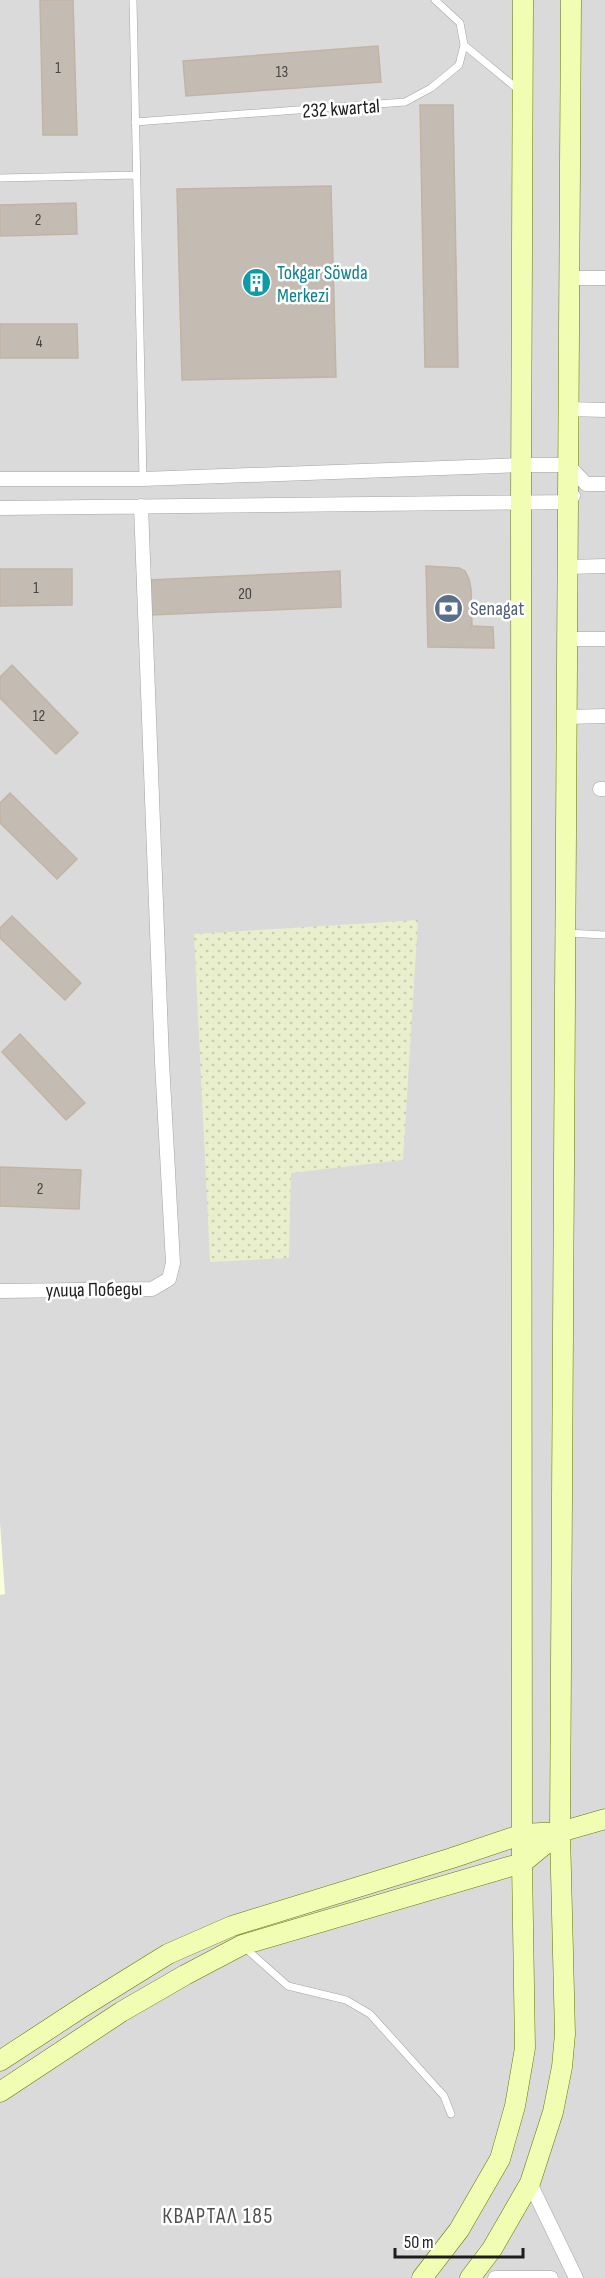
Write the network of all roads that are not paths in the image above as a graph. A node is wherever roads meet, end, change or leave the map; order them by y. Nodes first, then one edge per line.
1 (133, 0) edge
2 (435, 0) edge
3 (523, 0) edge
4 (571, 0) edge
5 (464, 45) junction
6 (522, 93) junction
7 (135, 122) junction
8 (136, 175) junction
9 (0, 178) edge
10 (569, 278) junction
11 (605, 278) edge
12 (568, 409) junction
13 (605, 410) edge
14 (521, 465) junction
15 (568, 465) junction
16 (0, 479) edge
17 (143, 479) junction
18 (586, 484) junction
19 (605, 484) edge
20 (568, 501) junction
21 (521, 502) junction
22 (141, 506) junction
23 (0, 508) edge
24 (605, 566) edge
25 (567, 567) junction
26 (567, 639) junction
27 (605, 639) edge
28 (605, 716) edge
29 (566, 717) junction
30 (565, 933) junction
31 (605, 935) edge
32 (0, 1291) edge
33 (605, 1819) edge
34 (560, 1832) junction
35 (523, 1834) junction
36 (522, 1863) junction
37 (242, 1945) junction
38 (0, 2061) edge
39 (0, 2092) edge
40 (451, 2114) dead end
41 (530, 2183) junction
42 (422, 2278) edge
43 (470, 2278) edge
44 (495, 2278) edge
45 (551, 2278) edge
46 (576, 2278) edge

1 - 7 lane
2 - 5 lane
3 - 6 main road
4 - 10 main road
5 - 6 lane
5 - 7 lane, 232 kwartal
6 - 14 main road
7 - 8 lane
8 - 9 lane
8 - 17 lane
10 - 11 street
10 - 12 main road
12 - 13 street
12 - 15 main road
14 - 15 street
14 - 17 street
14 - 21 main road
15 - 18 street
15 - 20 main road
16 - 17 street
18 - 19 street
18 - 20 street
20 - 21 street
20 - 25 main road
21 - 22 street
21 - 35 main road
22 - 23 street
22 - 32 street, улица Победы
24 - 25 street
25 - 26 main road
26 - 27 street
26 - 29 main road
28 - 29 street
29 - 30 main road
30 - 31 lane
30 - 34 main road
33 - 34 main road
34 - 35 main road
34 - 36 main road
34 - 41 main road
35 - 36 main road
35 - 38 main road
36 - 37 main road
36 - 42 main road
37 - 39 main road
37 - 40 lane
41 - 43 main road
41 - 46 street
44 - 45 street

